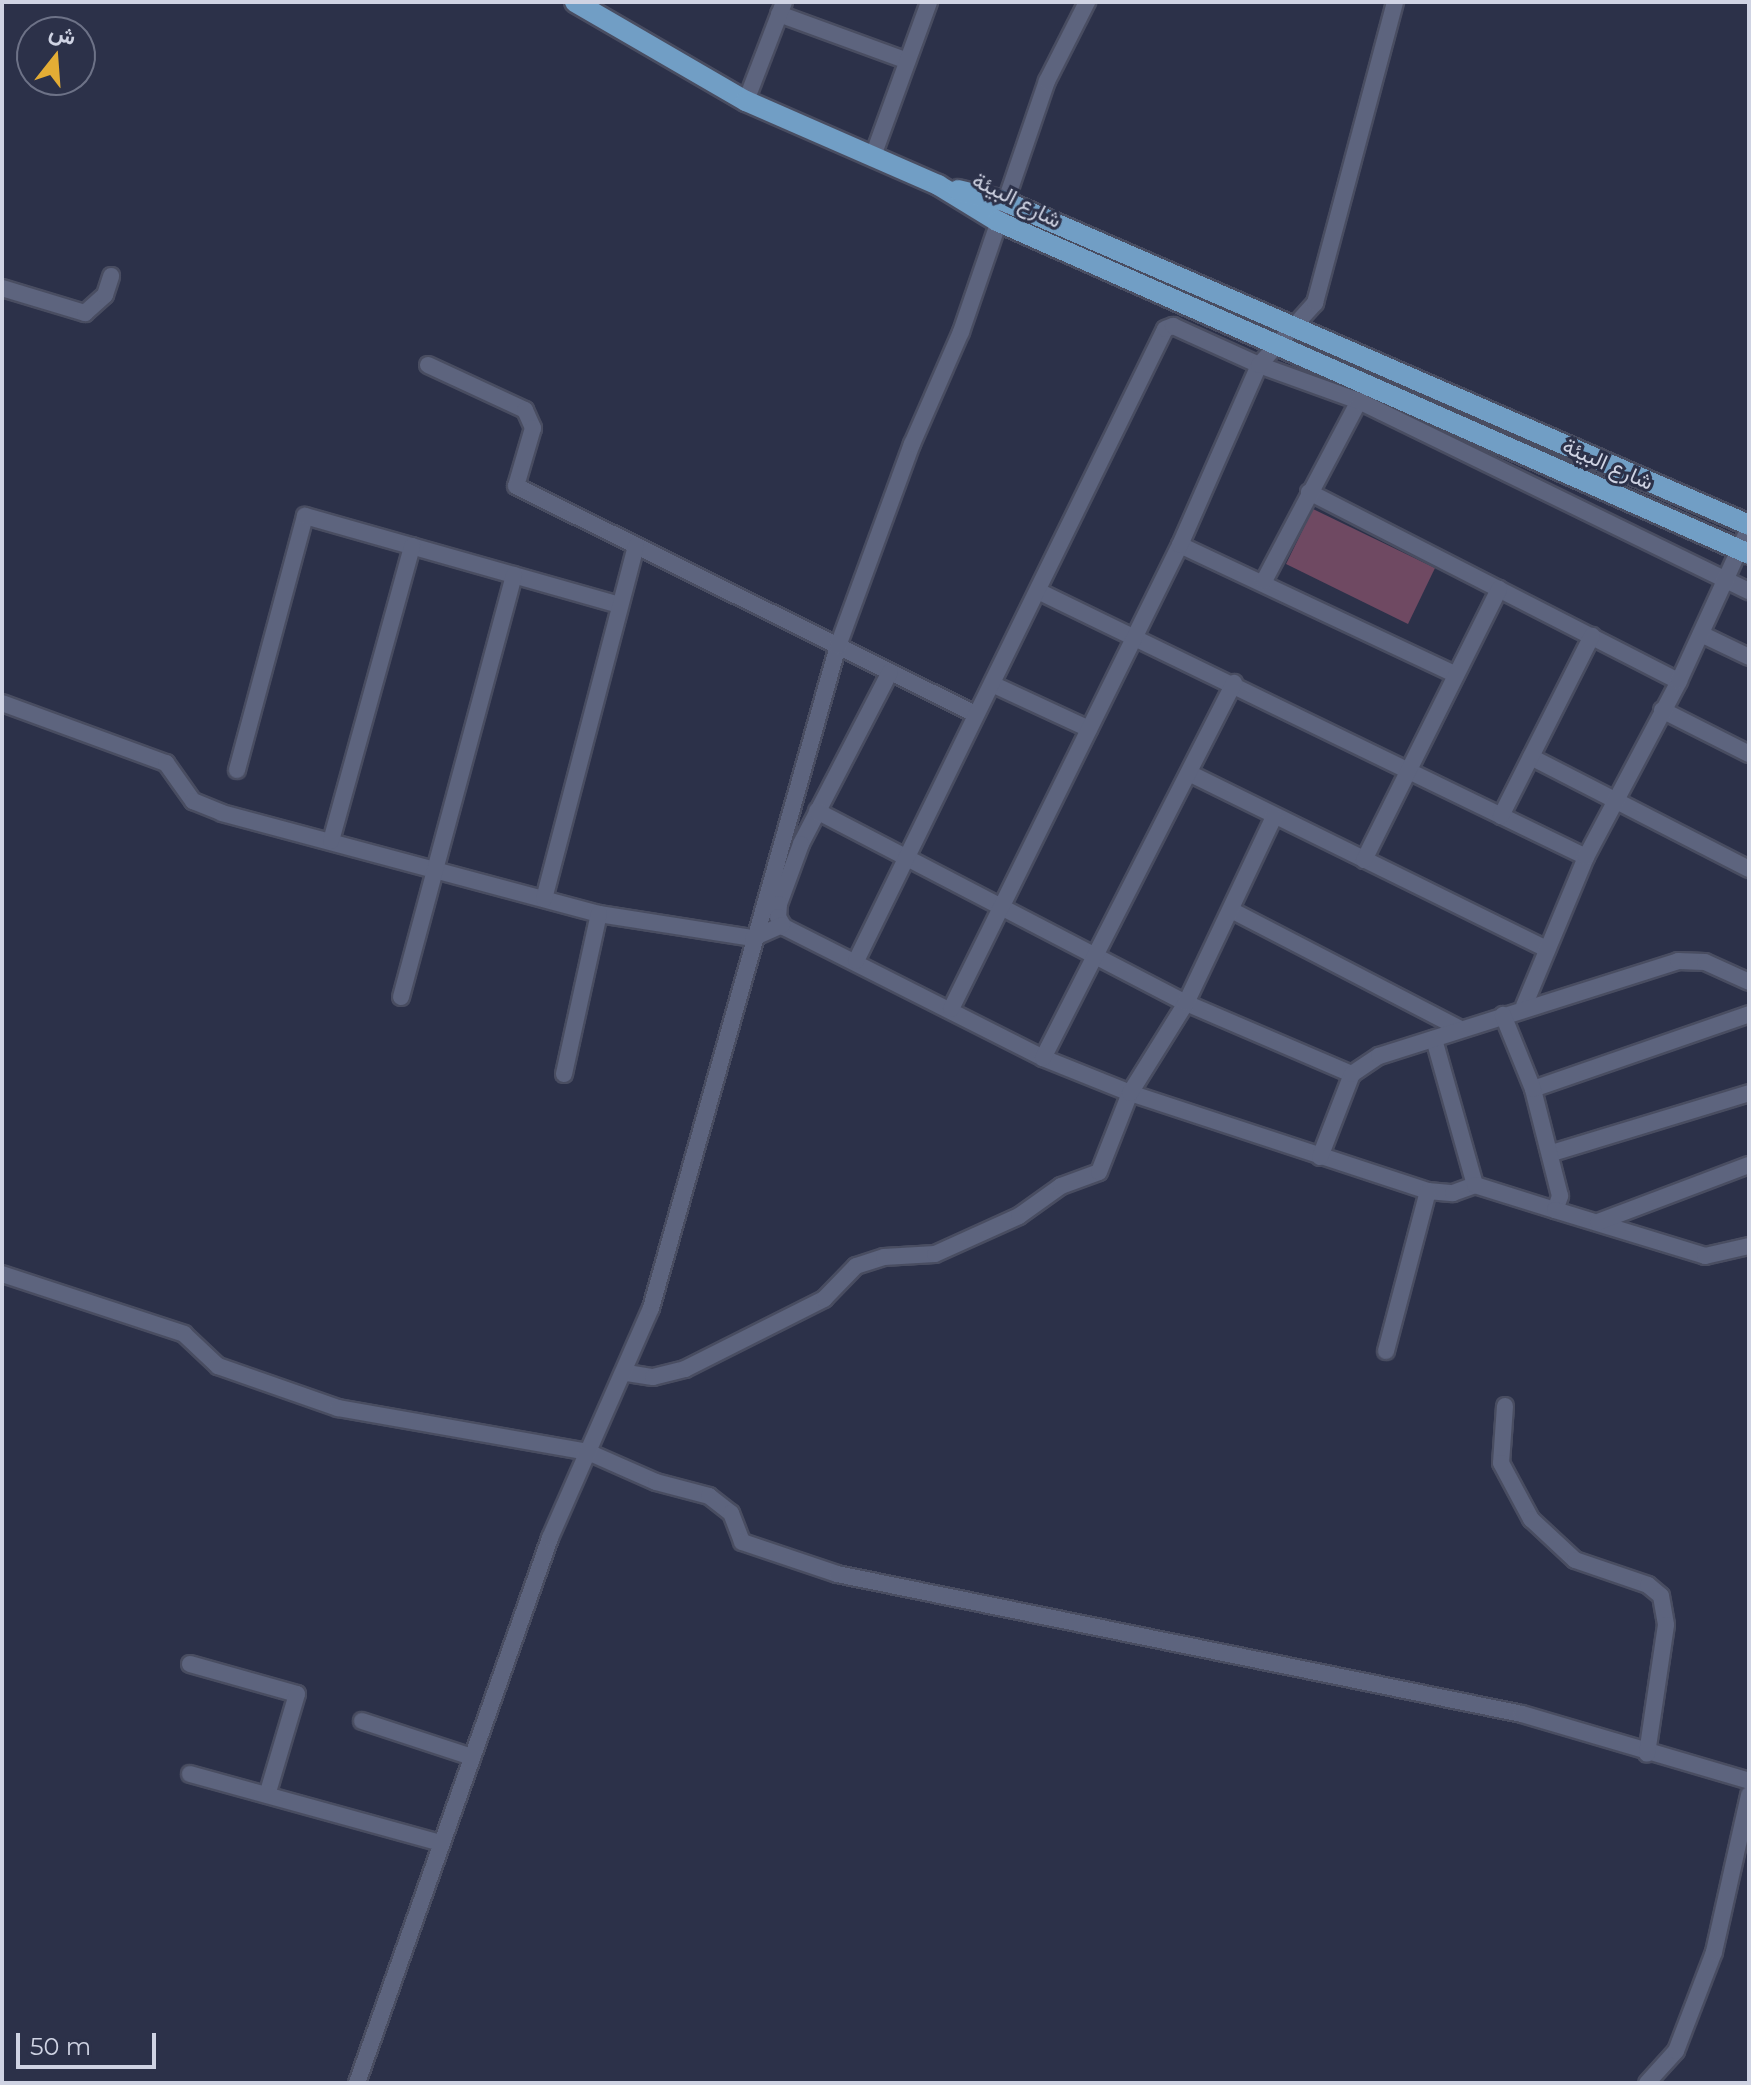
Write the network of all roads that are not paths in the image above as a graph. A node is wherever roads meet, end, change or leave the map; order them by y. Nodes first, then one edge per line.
1 (575, 2) edge
2 (929, 2) edge
3 (1087, 2) edge
4 (1395, 2) edge
5 (781, 8) edge
6 (905, 60) junction
7 (746, 101) junction
8 (873, 156) junction
9 (1001, 211) junction
10 (111, 276) dead end
11 (2, 288) edge
12 (1294, 326) junction
13 (1278, 343) junction
14 (428, 365) dead end
15 (1259, 365) junction
16 (1359, 401) junction
17 (1309, 492) junction
18 (1749, 526) edge
19 (1180, 545) junction
20 (412, 546) junction
21 (636, 546) junction
22 (1745, 552) edge
23 (514, 575) junction
24 (1726, 580) junction
25 (1264, 581) junction
26 (1499, 589) junction
27 (1038, 591) junction
28 (1749, 591) edge
29 (620, 605) junction
30 (1701, 634) junction
31 (1592, 636) junction
32 (1134, 637) junction
33 (838, 646) junction
34 (1749, 657) edge
35 (890, 672) junction
36 (1456, 675) junction
37 (1679, 681) junction
38 (1234, 683) junction
39 (992, 684) junction
40 (2, 703) edge
41 (1662, 710) junction
42 (975, 714) junction
43 (1089, 729) junction
44 (1749, 754) edge
45 (1531, 757) junction
46 (237, 770) dead end
47 (1408, 772) junction
48 (1191, 774) junction
49 (1617, 801) junction
50 (817, 811) junction
51 (1501, 816) junction
52 (1274, 817) junction
53 (331, 841) junction
54 (1586, 857) junction
55 (904, 858) junction
56 (1364, 860) junction
57 (434, 868) junction
58 (1749, 869) edge
59 (544, 899) junction
60 (1001, 911) junction
61 (1233, 911) junction
62 (599, 914) junction
63 (782, 925) junction
64 (753, 938) junction
65 (1547, 949) junction
66 (1097, 959) junction
67 (856, 961) junction
68 (1749, 982) edge
69 (401, 997) dead end
70 (1186, 1003) junction
71 (1524, 1006) junction
72 (951, 1009) junction
73 (1749, 1014) edge
74 (1503, 1015) junction
75 (1461, 1029) junction
76 (1434, 1039) junction
77 (1043, 1058) junction
78 (564, 1074) dead end
79 (1352, 1074) junction
80 (1533, 1089) junction
81 (1130, 1093) junction
82 (1749, 1093) edge
83 (1552, 1153) junction
84 (1320, 1157) junction
85 (1749, 1165) edge
86 (1475, 1185) junction
87 (1428, 1191) junction
88 (1555, 1210) junction
89 (1598, 1222) junction
90 (1749, 1246) edge
91 (2, 1274) edge
92 (1386, 1351) dead end
93 (627, 1373) junction
94 (1505, 1406) dead end
95 (588, 1452) junction
96 (190, 1664) dead end
97 (362, 1721) dead end
98 (1647, 1754) junction
99 (472, 1757) junction
100 (190, 1774) dead end
101 (1749, 1781) edge
102 (267, 1795) junction
103 (1749, 1795) edge
104 (440, 1843) junction
105 (357, 2083) edge
106 (1647, 2083) edge

1 - 7 main road, شارع البيئة
2 - 6 street
3 - 9 street
4 - 12 street
5 - 6 street
5 - 7 street
6 - 8 street
7 - 8 main road, شارع البيئة
8 - 9 main road, شارع البيئة
9 - 12 main road, شارع البيئة
9 - 13 main road, شارع البيئة
9 - 33 street
10 - 11 street
12 - 13 street
12 - 18 main road, شارع البيئة
13 - 15 street
13 - 22 main road, شارع البيئة
14 - 21 street
15 - 16 street
15 - 19 street
15 - 27 street
16 - 17 street
16 - 24 street
17 - 25 street
17 - 26 street
18 - 22 street
19 - 25 street
19 - 32 street
20 - 23 street
20 - 46 street
20 - 53 street
21 - 29 street
21 - 33 street
22 - 24 street
23 - 29 street
23 - 57 street
24 - 28 street
24 - 30 street
25 - 36 street
26 - 31 street
26 - 36 street
27 - 32 street
27 - 39 street
29 - 59 street
30 - 34 street
30 - 37 street
31 - 37 street
31 - 45 street
32 - 38 street
32 - 43 street
33 - 35 street
33 - 64 street
35 - 42 street
35 - 50 street
36 - 47 street
37 - 41 street
38 - 47 street
38 - 48 street
39 - 42 street
39 - 43 street
40 - 53 street
41 - 44 street
41 - 49 street
42 - 55 street
43 - 60 street
45 - 49 street
45 - 51 street
47 - 51 street
47 - 56 street
48 - 52 street
48 - 66 street
49 - 54 street
49 - 58 street
50 - 55 street
50 - 63 street
51 - 54 street
52 - 56 street
52 - 61 street
53 - 57 street
54 - 65 street
55 - 60 street
55 - 67 street
56 - 65 street
57 - 59 street
57 - 69 street
59 - 62 street
60 - 66 street
60 - 72 street
61 - 70 street
61 - 75 street
62 - 64 street
62 - 78 street
63 - 64 street
63 - 67 street
64 - 93 street
65 - 71 street
66 - 70 street
66 - 77 street
67 - 72 street
68 - 71 street
70 - 79 street
70 - 81 street
71 - 74 street
72 - 77 street
73 - 80 street
74 - 75 street
74 - 80 street
75 - 76 street
76 - 79 street
76 - 86 street
77 - 81 street
79 - 84 street
80 - 83 street
81 - 84 street
81 - 93 street
82 - 83 street
83 - 88 street
84 - 87 street
85 - 89 street
86 - 87 street
86 - 88 street
87 - 92 street
88 - 89 street
89 - 90 street
91 - 95 street
93 - 95 street
94 - 98 street
95 - 98 street
95 - 99 street
96 - 102 street
97 - 99 street
98 - 101 street
99 - 104 street
100 - 102 street
102 - 104 street
103 - 106 street
104 - 105 street

